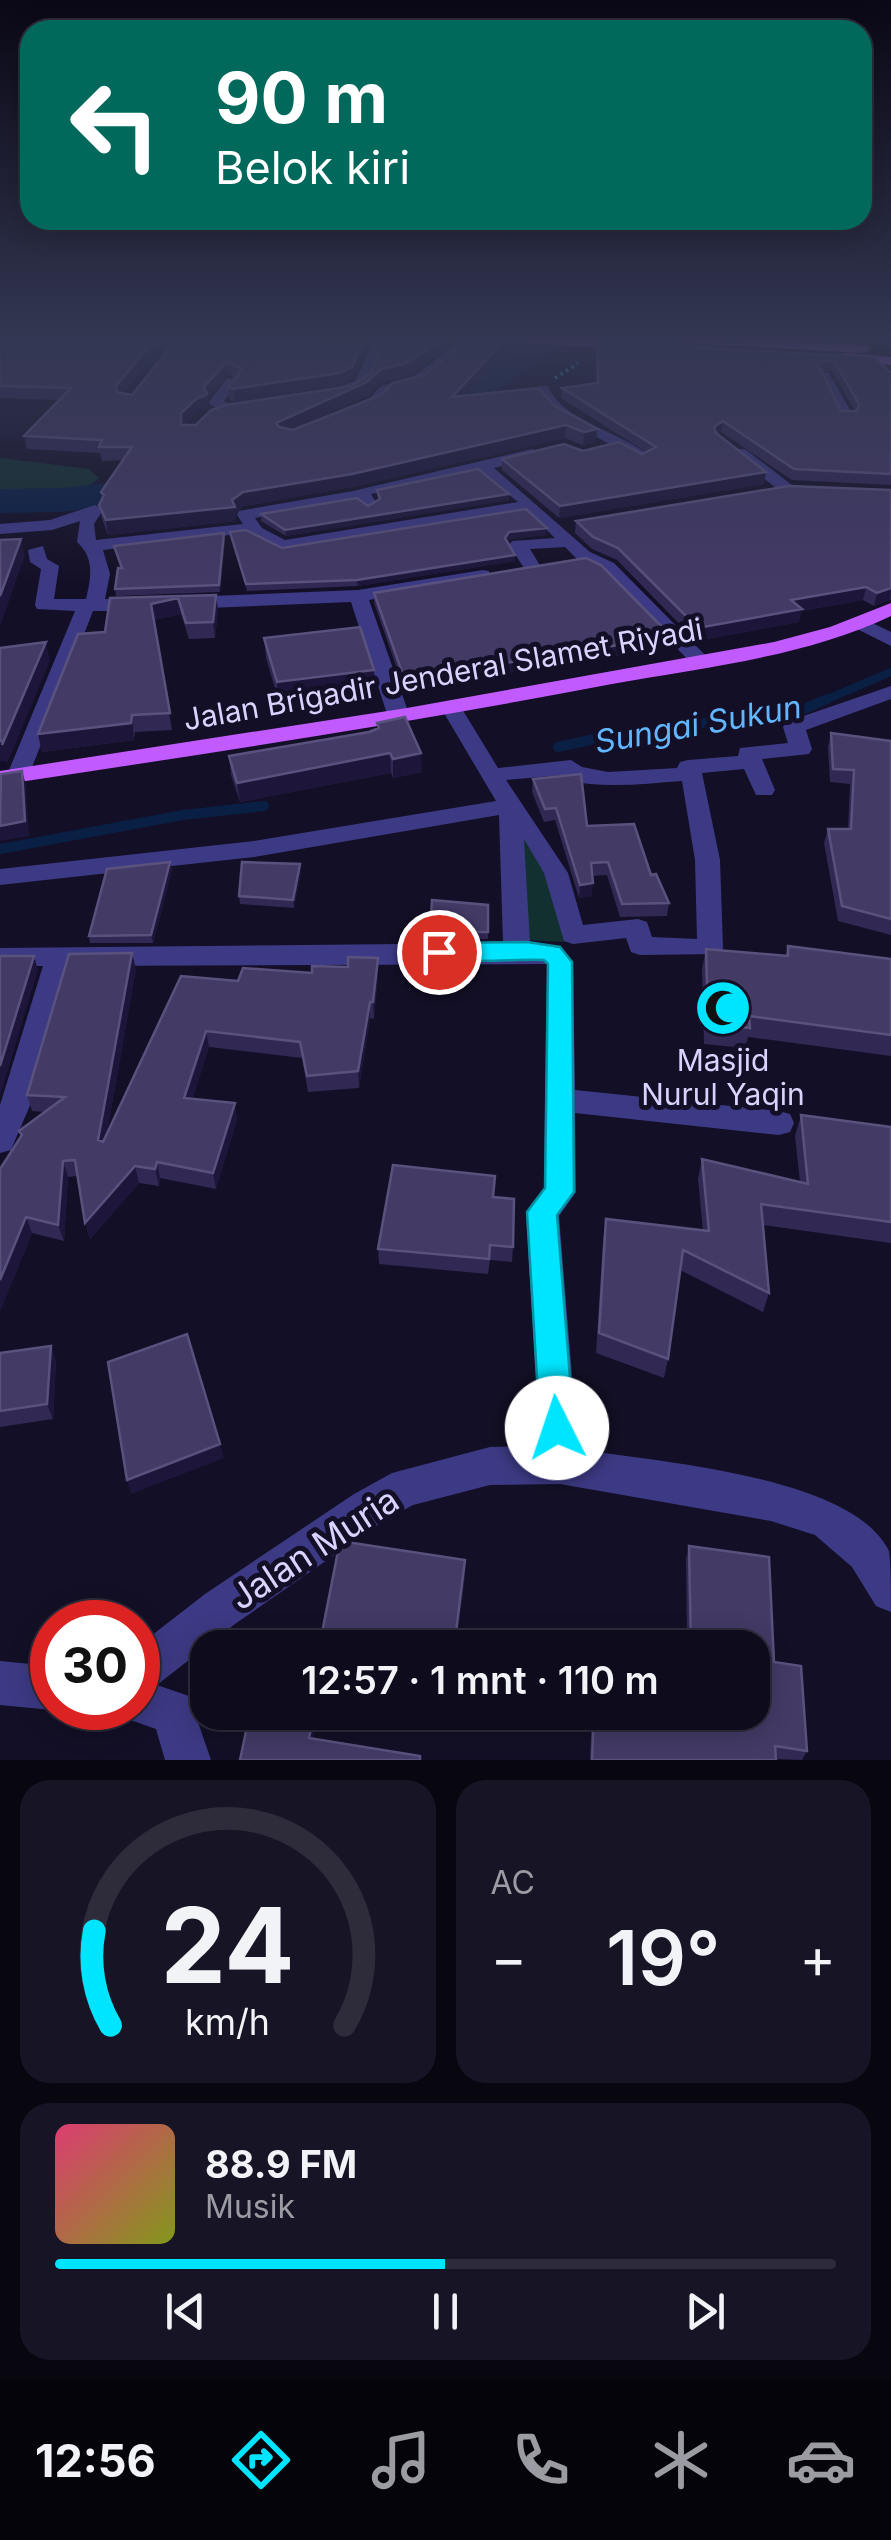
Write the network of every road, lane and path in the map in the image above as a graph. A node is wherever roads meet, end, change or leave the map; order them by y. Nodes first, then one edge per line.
1 (574, 418) edge
2 (723, 440) edge
3 (622, 444) junction
4 (550, 450) edge
5 (594, 450) edge
6 (644, 457) edge
7 (482, 466) junction
8 (754, 493) edge
9 (531, 505) junction
10 (250, 528) junction
11 (0, 530) edge
12 (92, 546) junction
13 (37, 550) dead end
14 (550, 554) junction
15 (358, 596) junction
16 (90, 606) junction
17 (891, 608) edge
18 (862, 624) junction
19 (891, 640) edge
20 (700, 660) junction
21 (891, 692) edge
22 (452, 708) junction
23 (399, 718) junction
24 (752, 762) junction
25 (691, 774) junction
26 (492, 775) junction
27 (5, 780) edge
28 (764, 790) dead end
29 (510, 806) junction
30 (0, 877) edge
31 (517, 950) junction
32 (0, 957) edge
33 (60, 957) junction
34 (559, 1100) junction
35 (779, 1123) dead end
36 (0, 1142) edge
37 (560, 1464) junction
38 (891, 1592) edge
39 (160, 1657) edge
40 (0, 1683) edge
41 (30, 1686) edge
42 (160, 1708) edge
43 (188, 1760) edge

1 - 3 street
2 - 8 street
3 - 5 street
3 - 6 street
4 - 7 street
7 - 9 street
7 - 10 street
9 - 10 street
9 - 14 street
10 - 12 street
11 - 12 street
12 - 16 street
13 - 16 street
14 - 15 street
14 - 20 street
15 - 16 street
15 - 23 street
16 - 27 street
17 - 18 main road, Jalan Brigadir Jenderal Slamet Riyadi
18 - 19 street
18 - 20 main road, Jalan Brigadir Jenderal Slamet Riyadi
20 - 22 main road, Jalan Brigadir Jenderal Slamet Riyadi
21 - 24 street
22 - 23 main road, Jalan Brigadir Jenderal Slamet Riyadi
22 - 26 street
23 - 27 main road, Jalan Brigadir Jenderal Slamet Riyadi
24 - 25 street
24 - 28 street
25 - 26 street
25 - 29 street
26 - 29 street
29 - 30 street
29 - 31 street
31 - 33 street
31 - 34 street
32 - 33 street
33 - 36 street
34 - 35 street
34 - 37 street
37 - 38 street, Jalan Muria
37 - 39 street, Jalan Muria
40 - 41 street
42 - 43 street

